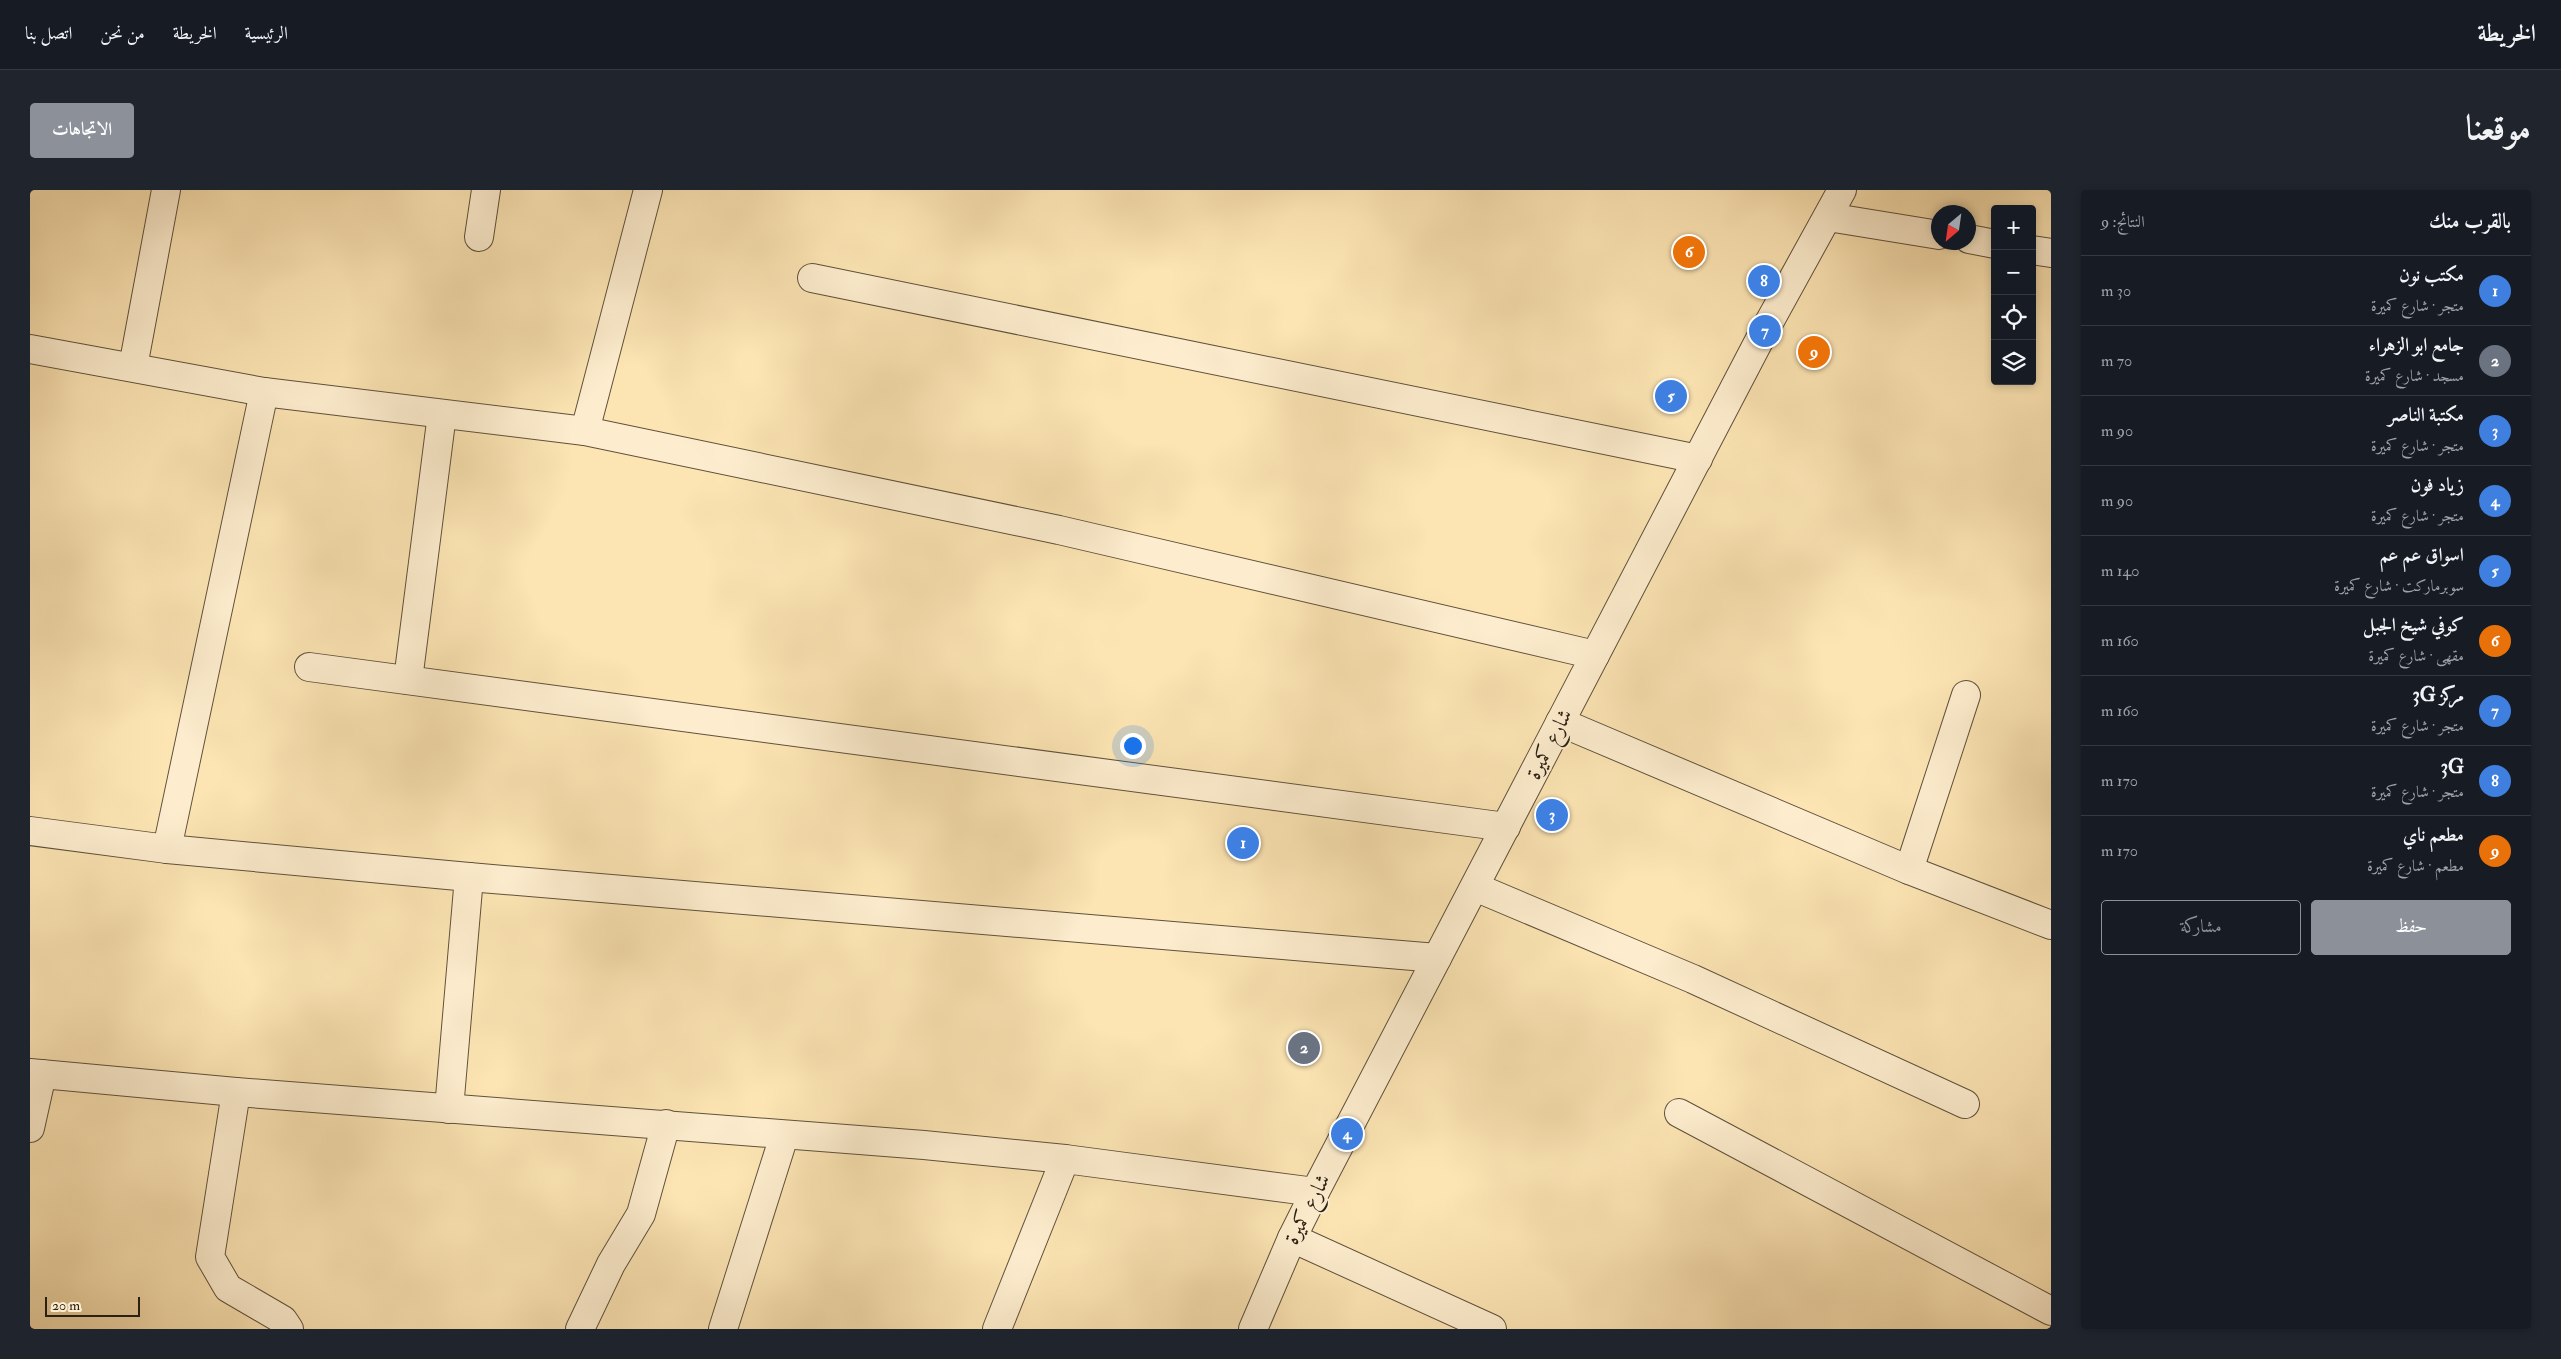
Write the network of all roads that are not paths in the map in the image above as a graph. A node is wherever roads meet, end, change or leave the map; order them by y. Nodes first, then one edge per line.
1 (166, 190) edge
2 (486, 190) edge
3 (648, 190) edge
4 (1842, 190) edge
5 (1828, 217) junction
6 (1931, 234) edge
7 (479, 237) dead end
8 (1976, 241) edge
9 (1991, 243) edge
10 (2036, 251) edge
11 (2051, 253) edge
12 (812, 278) dead end
13 (30, 349) edge
14 (133, 367) junction
15 (264, 392) junction
16 (442, 414) junction
17 (584, 431) junction
18 (1698, 459) junction
19 (1596, 655) junction
20 (309, 667) dead end
21 (408, 680) junction
22 (1966, 695) dead end
23 (1560, 722) junction
24 (1506, 827) junction
25 (30, 830) edge
26 (167, 849) junction
27 (1909, 870) junction
28 (469, 877) junction
29 (1475, 887) junction
30 (2049, 919) edge
31 (1437, 958) junction
32 (36, 1073) edge
33 (236, 1092) junction
34 (1965, 1104) dead end
35 (448, 1109) junction
36 (1679, 1113) dead end
37 (666, 1124) junction
38 (30, 1128) edge
39 (784, 1136) junction
40 (1065, 1159) junction
41 (1315, 1192) junction
42 (1292, 1238) junction
43 (2051, 1311) edge
44 (289, 1329) edge
45 (580, 1329) edge
46 (723, 1329) edge
47 (997, 1329) edge
48 (1253, 1329) edge
49 (1492, 1329) edge

1 - 14 street
2 - 7 street
3 - 17 street
4 - 5 street, شارع كميرة
5 - 6 street
5 - 18 street, شارع كميرة
8 - 9 street
10 - 11 street
12 - 18 street
13 - 14 street
14 - 15 street
15 - 16 street
15 - 26 street
16 - 17 street
16 - 21 street
17 - 19 street
18 - 19 street, شارع كميرة
19 - 23 street, شارع كميرة
20 - 21 street
21 - 24 street
22 - 27 street
23 - 24 street, شارع كميرة
23 - 27 street
24 - 29 street, شارع كميرة
25 - 26 street
26 - 28 street
27 - 30 street
28 - 31 street
28 - 35 street
29 - 31 street, شارع كميرة
29 - 34 street
31 - 41 street, شارع كميرة
32 - 33 street
32 - 38 street
33 - 35 street
33 - 44 street
35 - 37 street
36 - 43 street
37 - 39 street
37 - 45 street
39 - 40 street
39 - 46 street
40 - 41 street
40 - 47 street
41 - 42 street, شارع كميرة
42 - 48 street, شارع كميرة
42 - 49 street

